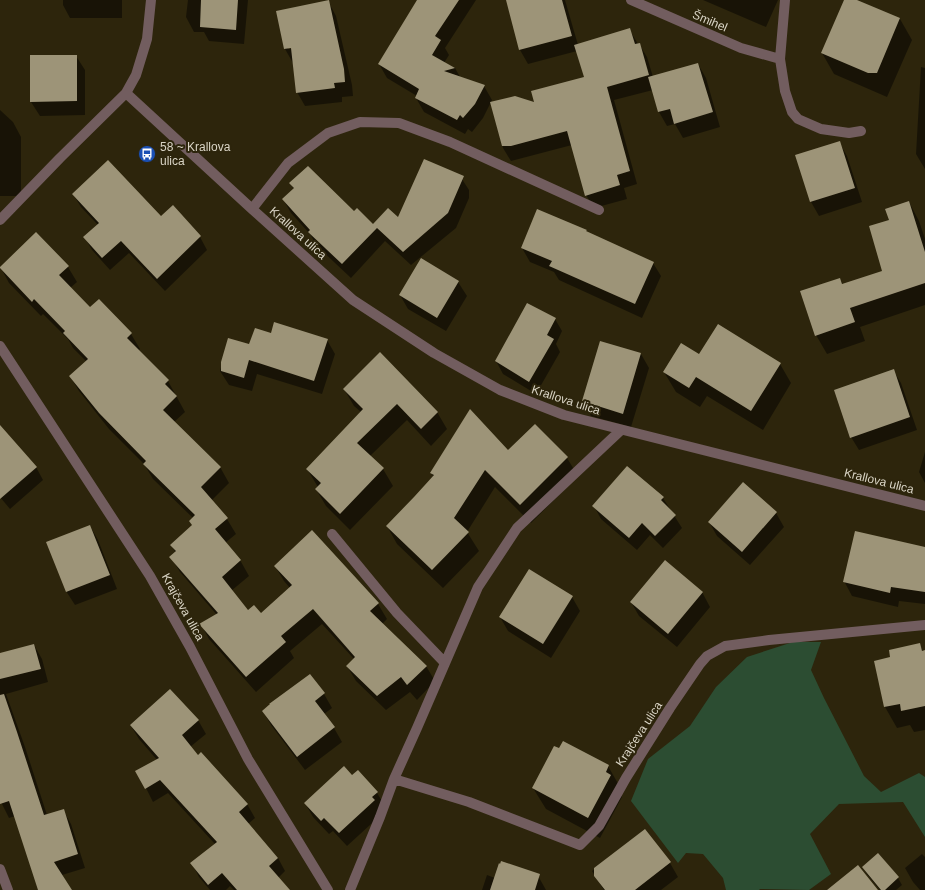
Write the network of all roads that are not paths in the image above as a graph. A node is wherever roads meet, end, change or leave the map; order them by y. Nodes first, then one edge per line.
1 (151, 0) edge
2 (631, 0) edge
3 (785, 0) edge
4 (780, 59) junction
5 (126, 93) junction
6 (861, 130) dead end
7 (252, 209) junction
8 (598, 210) dead end
9 (0, 220) edge
10 (0, 346) edge
11 (621, 430) junction
12 (925, 506) edge
13 (332, 534) dead end
14 (925, 625) edge
15 (445, 663) junction
16 (394, 779) junction
17 (0, 869) edge
18 (8, 890) edge
19 (328, 890) edge
20 (350, 890) edge

1 - 5 street
2 - 4 street, Šmihel
3 - 4 street
4 - 6 street
5 - 7 street, Krallova ulica
5 - 9 street
7 - 8 street, Krallova ulica
7 - 11 street, Krallova ulica
10 - 19 street, Krajčeva ulica
11 - 12 street, Krallova ulica
11 - 15 street
13 - 15 street
14 - 16 street, Krajčeva ulica
15 - 16 street
16 - 20 street
17 - 18 street

